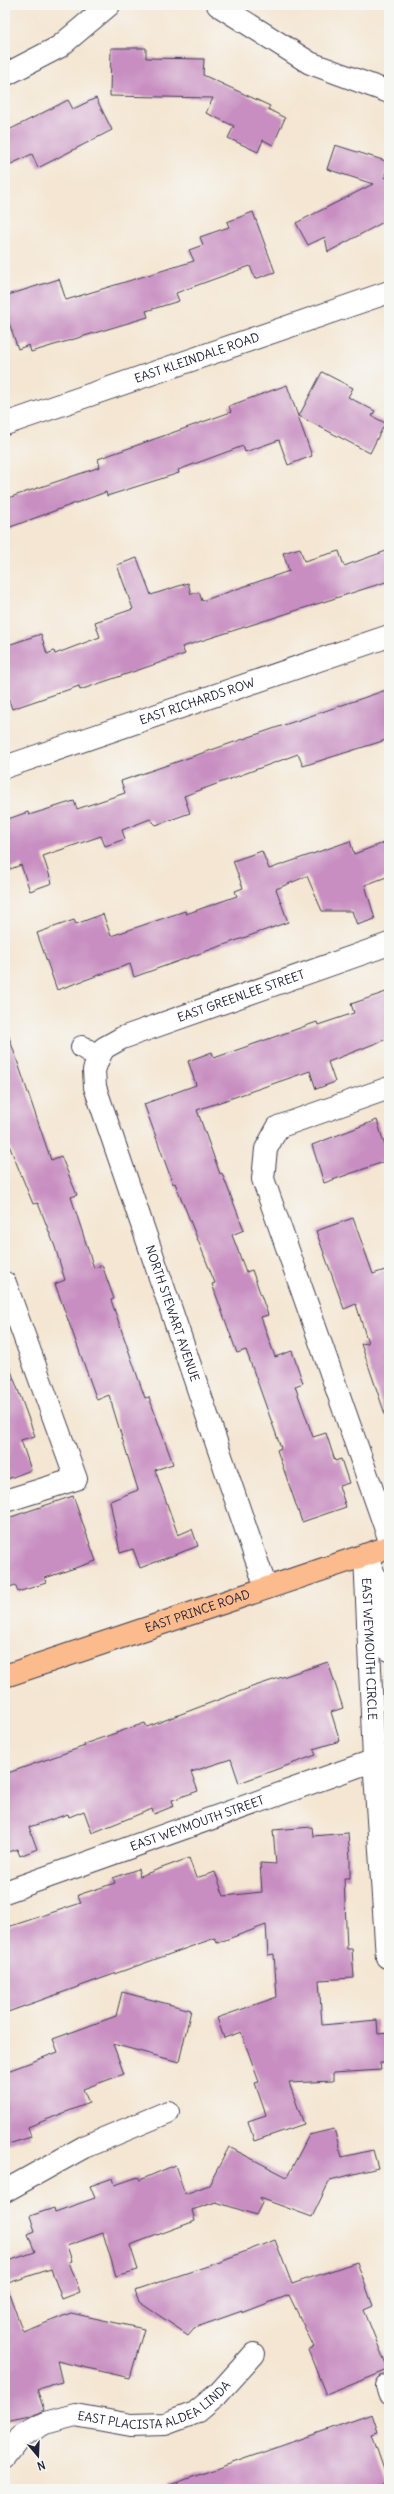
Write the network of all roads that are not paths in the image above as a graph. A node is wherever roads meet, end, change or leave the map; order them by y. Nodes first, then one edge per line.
1 (109, 5) edge
2 (218, 5) edge
3 (5, 75) edge
4 (389, 92) edge
5 (388, 297) edge
6 (5, 424) edge
7 (389, 636) edge
8 (5, 768) edge
9 (389, 944) edge
10 (90, 1052) joint
11 (389, 1088) edge
12 (5, 1283) edge
13 (5, 1500) edge
14 (389, 1538) edge
15 (389, 1547) edge
16 (365, 1555) junction
17 (266, 1588) junction
18 (389, 1650) edge
19 (5, 1676) edge
20 (389, 1723) edge
21 (382, 1757) edge
22 (5, 1892) edge
23 (389, 1957) edge
24 (168, 2112) dead end
25 (5, 2191) edge
26 (254, 2354) dead end
27 (5, 2457) edge

1 - 3 street
2 - 4 street
5 - 6 street, EAST KLEINDALE ROAD
7 - 8 street, EAST RICHARDS ROW
9 - 10 street, EAST GREENLEE STREET
10 - 17 street, NORTH STEWART AVENUE
11 - 14 street
12 - 13 street
15 - 16 main road, EAST PRINCE ROAD
16 - 17 main road, EAST PRINCE ROAD
16 - 18 street
16 - 21 street, EAST WEYMOUTH CIRCLE
17 - 19 main road, EAST PRINCE ROAD
20 - 21 street
21 - 22 street, EAST WEYMOUTH STREET
21 - 23 street, EAST WEYMOUTH CIRCLE
24 - 25 street
26 - 27 street, EAST PLACISTA ALDEA LINDA

